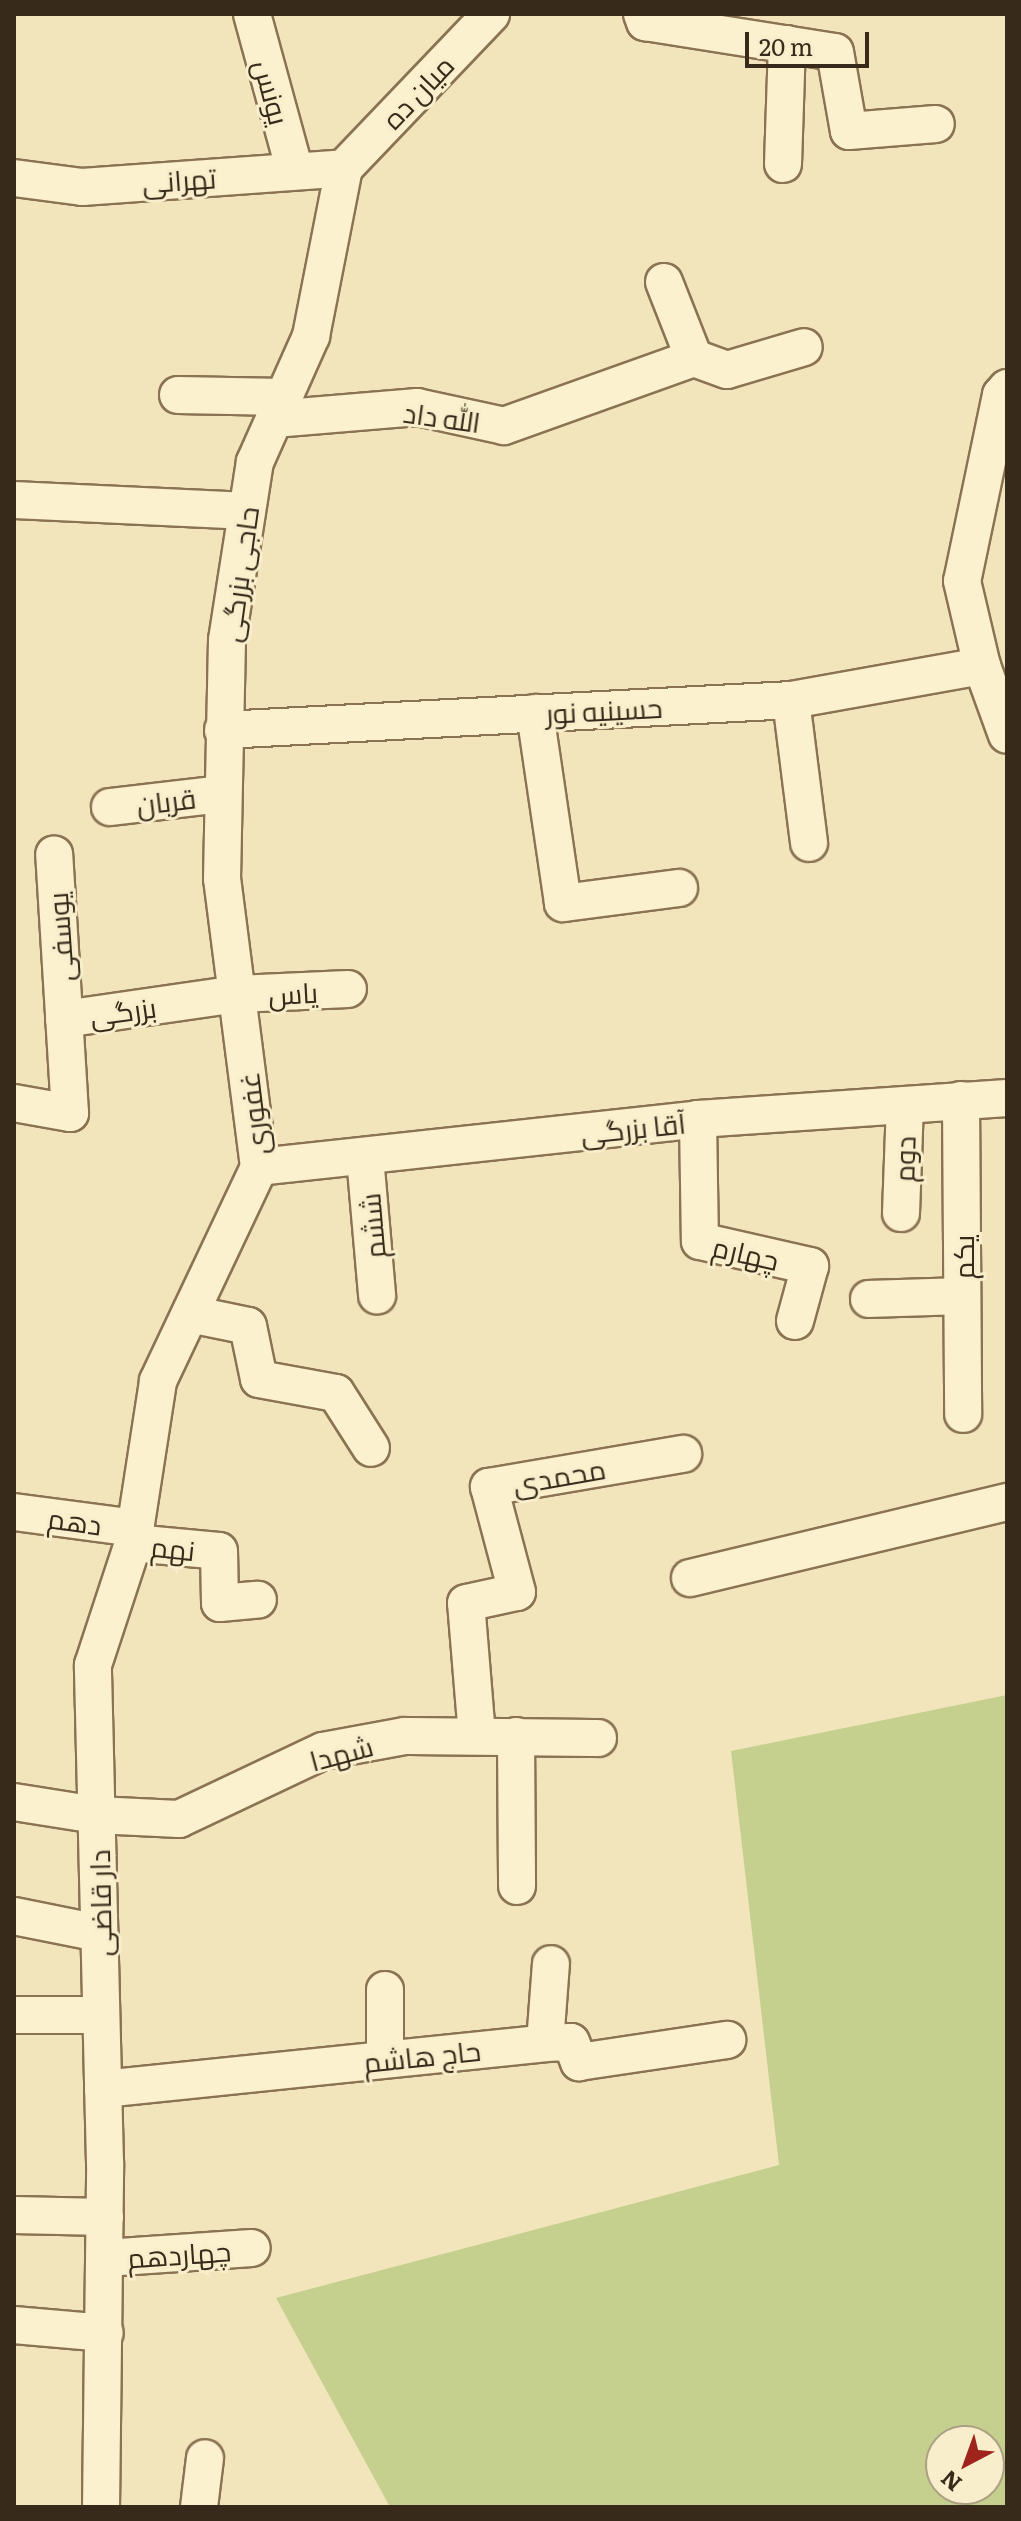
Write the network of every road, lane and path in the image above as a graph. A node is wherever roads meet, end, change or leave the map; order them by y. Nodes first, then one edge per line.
1 (252, 14) edge
2 (491, 14) edge
3 (642, 14) edge
4 (787, 44) junction
5 (936, 124) dead end
6 (783, 164) dead end
7 (344, 168) junction
8 (295, 171) junction
9 (14, 178) edge
10 (664, 282) dead end
11 (804, 347) dead end
12 (694, 358) junction
13 (1007, 388) edge
14 (178, 395) dead end
15 (279, 408) junction
16 (14, 500) edge
17 (247, 511) junction
18 (982, 666) junction
19 (791, 700) junction
20 (535, 713) junction
21 (223, 730) junction
22 (1007, 735) edge
23 (222, 794) junction
24 (110, 807) dead end
25 (809, 843) dead end
26 (54, 854) dead end
27 (679, 888) dead end
28 (348, 989) dead end
29 (237, 994) junction
30 (64, 1019) junction
31 (1007, 1098) edge
32 (961, 1100) junction
33 (14, 1103) edge
34 (905, 1105) junction
35 (698, 1119) junction
36 (365, 1157) junction
37 (259, 1167) junction
38 (901, 1213) dead end
39 (377, 1295) dead end
40 (962, 1296) junction
41 (869, 1299) dead end
42 (190, 1314) junction
43 (795, 1321) dead end
44 (963, 1414) dead end
45 (371, 1448) dead end
46 (683, 1454) dead end
47 (1007, 1502) edge
48 (14, 1512) edge
49 (134, 1536) junction
50 (690, 1578) dead end
51 (258, 1600) dead end
52 (477, 1736) junction
53 (516, 1736) junction
54 (598, 1738) dead end
55 (14, 1802) edge
56 (96, 1815) junction
57 (517, 1886) dead end
58 (14, 1916) edge
59 (99, 1933) junction
60 (551, 1964) dead end
61 (385, 1990) dead end
62 (14, 2015) edge
63 (101, 2015) junction
64 (727, 2040) dead end
65 (545, 2043) junction
66 (385, 2059) junction
67 (103, 2089) junction
68 (14, 2215) edge
69 (105, 2217) junction
70 (252, 2248) dead end
71 (105, 2258) junction
72 (14, 2325) edge
73 (105, 2333) junction
74 (205, 2458) dead end
75 (101, 2507) edge
76 (199, 2507) edge

1 - 8 street, یونس
2 - 7 street, میان ده
3 - 4 street
4 - 5 street
4 - 6 street
7 - 8 street, تهرانی
7 - 15 street, حاجی بزرگی
8 - 9 street, تهرانی
10 - 12 street
11 - 12 street
12 - 15 street, الله داد
13 - 18 street
14 - 15 street, الله داد
15 - 17 street, حاجی بزرگی
16 - 17 street
17 - 21 street, حاجی بزرگی
18 - 19 street, حسینیه نور
18 - 22 street
19 - 20 street, حسینیه نور
19 - 25 street
20 - 21 street, حسینیه نور
20 - 27 street
21 - 23 street, حاجی بزرگی
23 - 24 street, قربان
23 - 29 street, حاجی بزرگی
26 - 30 street, یوسفی
28 - 29 street, یاس
29 - 30 street, بزرگی
29 - 37 street, غفوری
30 - 33 street, بزرگی
31 - 32 street, آقا بزرگی
32 - 34 street, آقا بزرگی
32 - 40 street, یکم
34 - 35 street, آقا بزرگی
34 - 38 street, دوم
35 - 36 street, آقا بزرگی
35 - 43 street, چهارم
36 - 37 street, آقا بزرگی
36 - 39 street, ششم
37 - 42 street, غفوری
40 - 41 street
40 - 44 street, یکم
42 - 45 street
42 - 49 street, دار قاضی
46 - 52 street, محمدی
47 - 50 street
48 - 49 street, دهم
49 - 51 street, نهم
49 - 56 street, دار قاضی
52 - 53 street, شهدا
52 - 56 street, شهدا
53 - 54 street, شهدا
53 - 57 street
55 - 56 street, شهدا
56 - 59 street, دار قاضی
58 - 59 street
59 - 63 street, دار قاضی
60 - 65 street
61 - 66 street
62 - 63 street
63 - 67 street, دار قاضی
64 - 65 street, حاج هاشم
65 - 66 street, حاج هاشم
66 - 67 street, حاج هاشم
67 - 69 street, دار قاضی
68 - 69 street
69 - 71 street, دار قاضی
70 - 71 street, چهاردهم
71 - 73 street, دار قاضی
72 - 73 street
73 - 75 street, دار قاضی
74 - 76 street

